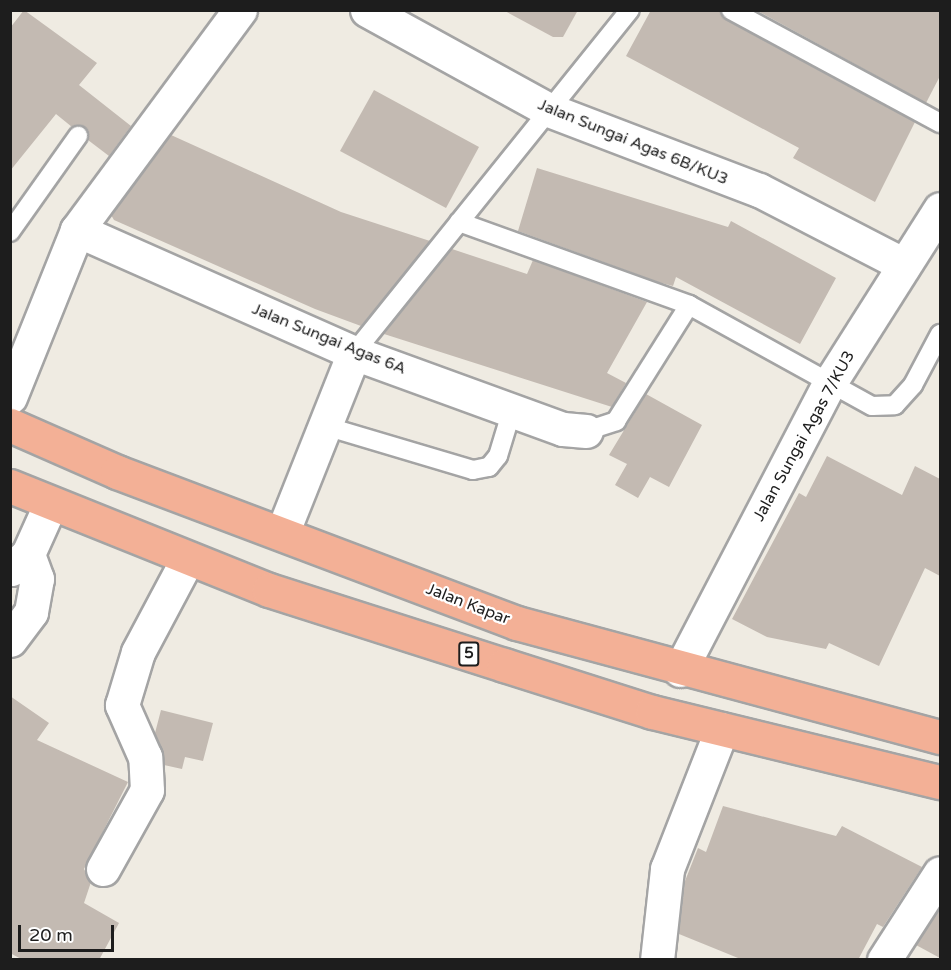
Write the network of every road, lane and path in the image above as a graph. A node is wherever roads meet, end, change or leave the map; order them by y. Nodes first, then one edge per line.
1 (240, 10) edge
2 (367, 10) edge
3 (630, 10) edge
4 (731, 10) edge
5 (549, 110) junction
6 (940, 123) edge
7 (78, 136) dead end
8 (940, 209) edge
9 (459, 222) junction
10 (77, 230) junction
11 (10, 232) edge
12 (904, 265) junction
13 (689, 305) junction
14 (940, 334) edge
15 (354, 353) junction
16 (829, 384) junction
17 (10, 397) edge
18 (512, 410) junction
19 (10, 425) edge
20 (325, 426) junction
21 (586, 431) joint
22 (10, 486) edge
23 (50, 504) junction
24 (283, 531) junction
25 (187, 560) junction
26 (19, 562) edge
27 (10, 640) edge
28 (680, 670) junction
29 (722, 729) junction
30 (938, 731) edge
31 (940, 782) edge
32 (104, 868) dead end
33 (940, 873) edge
34 (657, 960) edge
35 (884, 960) edge

1 - 10 street
2 - 5 street, Jalan Sungai Agas 6B/KU3
3 - 5 lane
4 - 6 lane
5 - 9 lane
5 - 12 street, Jalan Sungai Agas 6B/KU3
7 - 11 lane
8 - 12 street, Jalan Sungai Agas 7/KU3
9 - 13 lane
9 - 15 lane
10 - 15 street, Jalan Sungai Agas 6A
10 - 17 street
12 - 16 street, Jalan Sungai Agas 7/KU3
13 - 16 lane
13 - 21 lane
14 - 16 lane
15 - 18 street, Jalan Sungai Agas 6A
15 - 20 street
16 - 28 street, Jalan Sungai Agas 7/KU3
18 - 20 lane
18 - 21 street, Jalan Sungai Agas 6A
19 - 24 highway, Jalan Kapar
20 - 24 street
22 - 23 highway, 5
23 - 25 highway, 5
23 - 26 street
24 - 28 highway, Jalan Kapar
25 - 29 highway, 5
25 - 32 street
26 - 27 street
28 - 30 highway, Jalan Kapar
29 - 31 highway, 5
29 - 34 street
33 - 35 street

